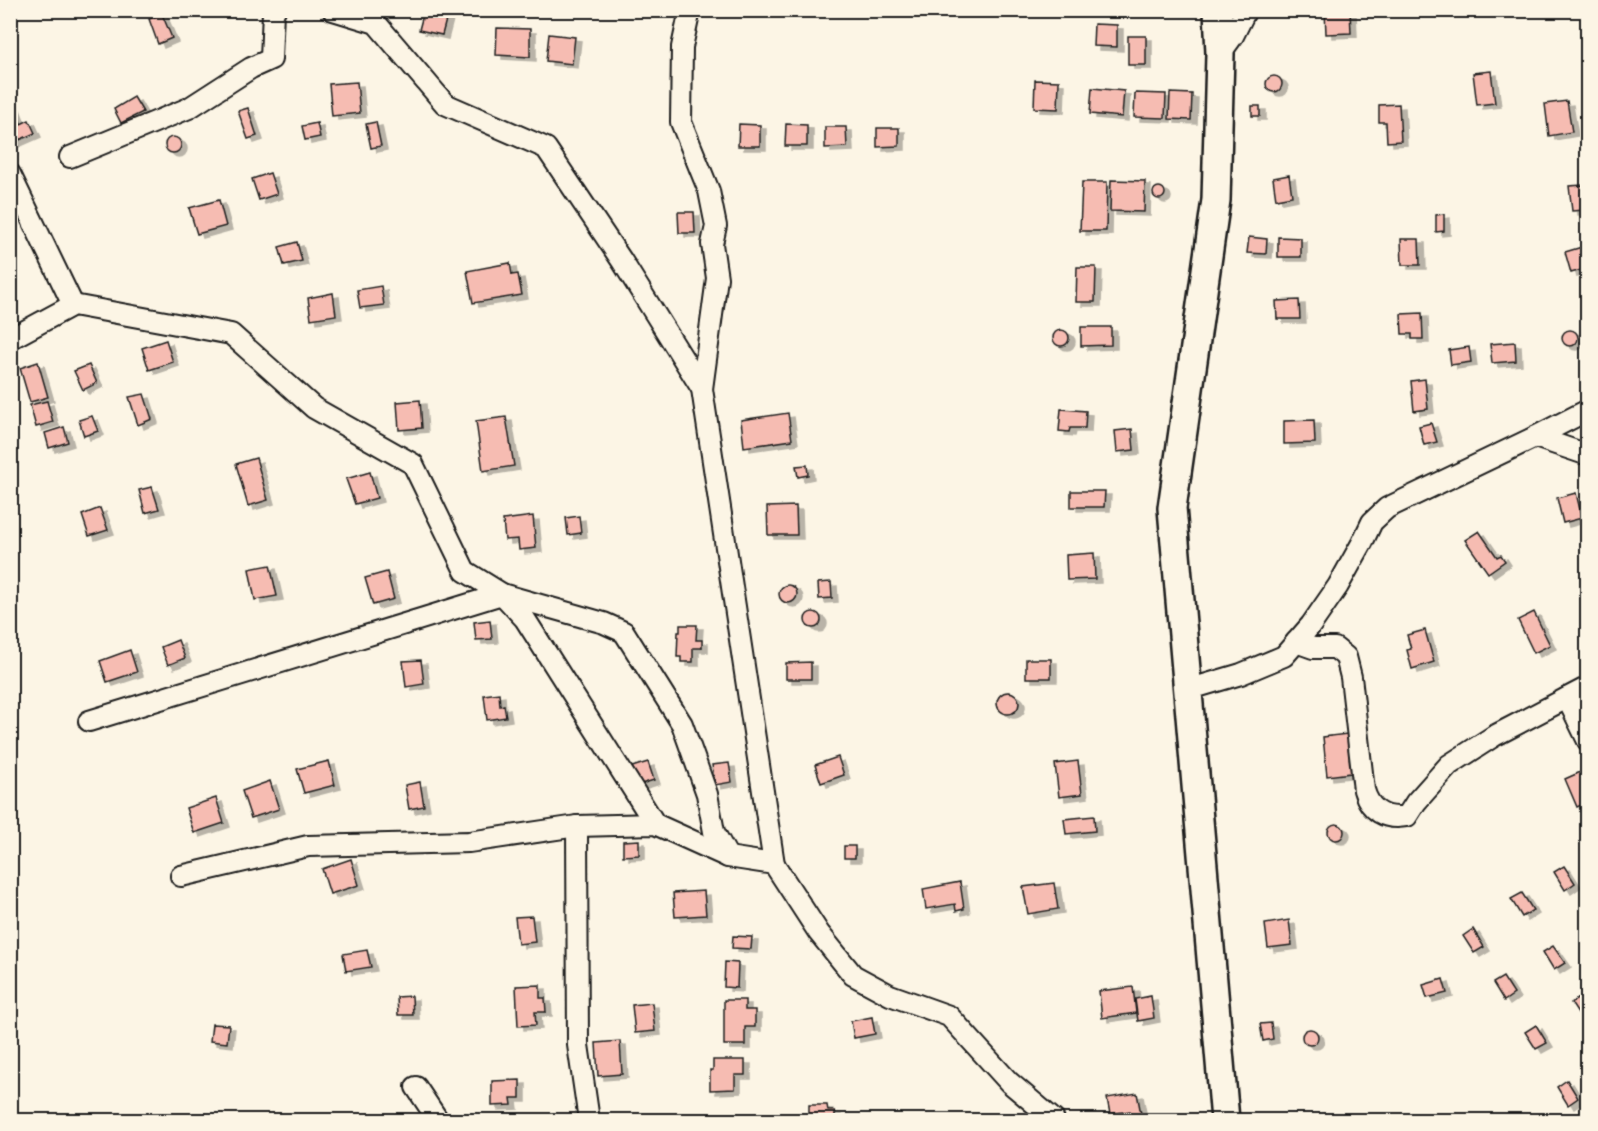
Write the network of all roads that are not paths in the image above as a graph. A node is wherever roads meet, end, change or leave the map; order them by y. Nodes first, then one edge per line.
1 (275, 10) edge
2 (333, 10) edge
3 (690, 10) edge
4 (1218, 10) edge
5 (1246, 10) edge
6 (1220, 54) junction
7 (70, 157) dead end
8 (10, 174) edge
9 (73, 305) junction
10 (10, 339) edge
11 (702, 389) junction
12 (1587, 410) edge
13 (1535, 436) junction
14 (1587, 455) edge
15 (502, 594) junction
16 (1296, 642) junction
17 (1587, 687) edge
18 (1187, 690) junction
19 (1567, 698) junction
20 (89, 721) dead end
21 (1587, 741) edge
22 (655, 824) junction
23 (577, 826) junction
24 (728, 857) junction
25 (774, 864) junction
26 (182, 876) dead end
27 (416, 1087) dead end
28 (438, 1120) edge
29 (589, 1120) edge
30 (1054, 1120) edge
31 (1225, 1120) edge

1 - 7 street
2 - 11 street
3 - 11 street
4 - 6 main road
5 - 6 street
6 - 18 main road
8 - 9 street
9 - 10 street
9 - 15 street
11 - 25 street
12 - 13 street
13 - 14 street
13 - 16 street
15 - 20 street
15 - 22 street
15 - 24 street
16 - 18 street
16 - 19 street
17 - 19 street
18 - 31 main road
19 - 21 street
22 - 23 street
22 - 24 street
23 - 26 street
23 - 29 street
24 - 25 street
25 - 30 street
27 - 28 street

